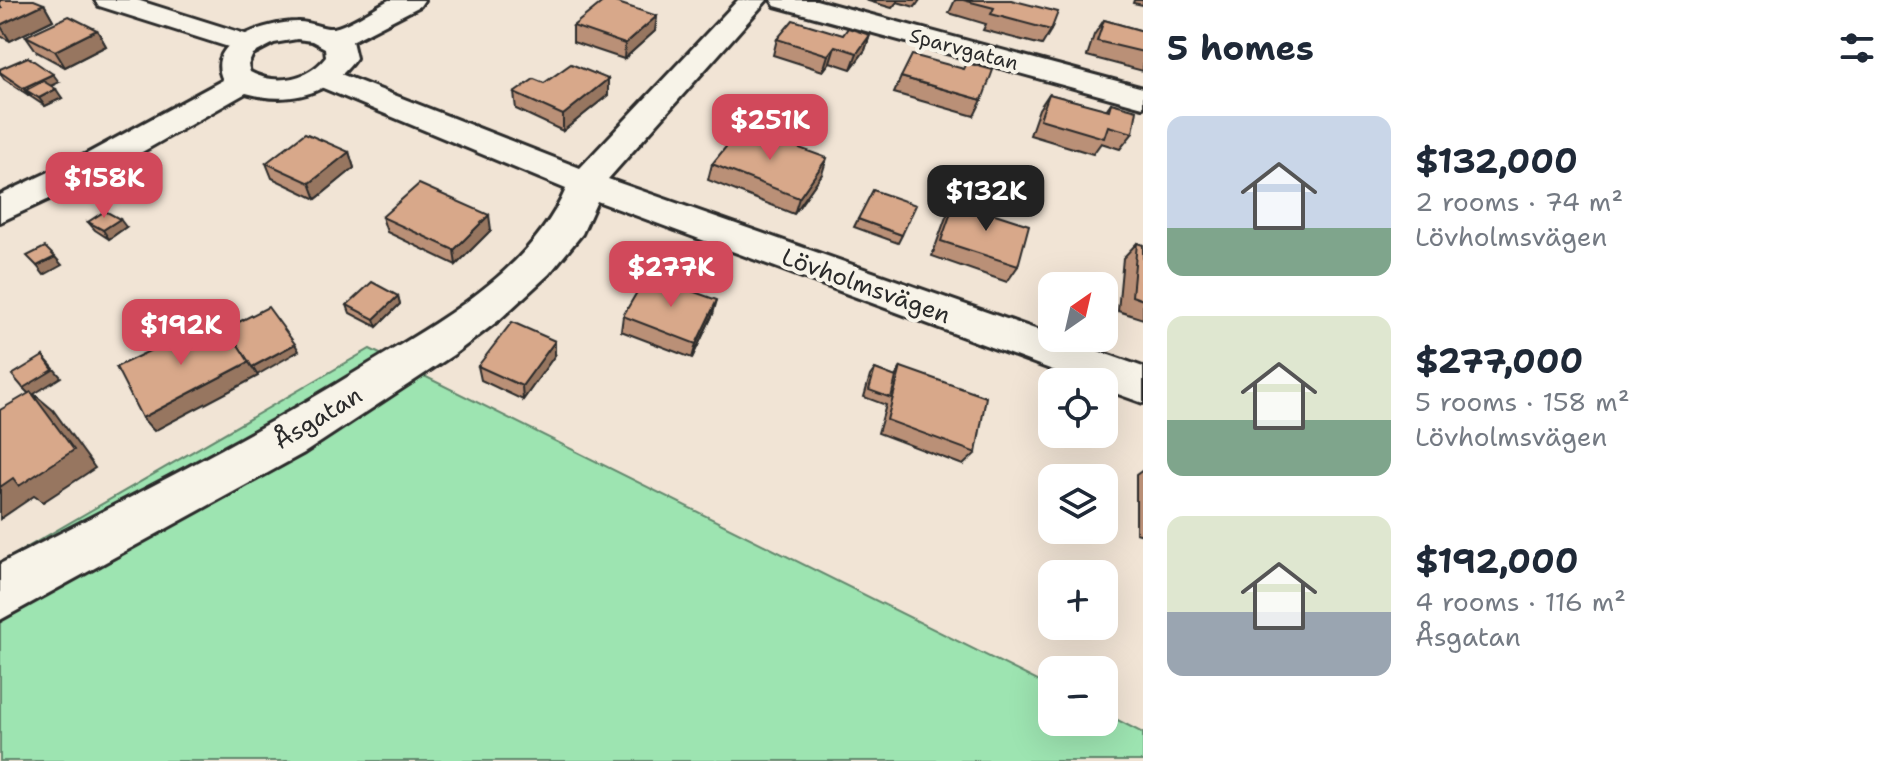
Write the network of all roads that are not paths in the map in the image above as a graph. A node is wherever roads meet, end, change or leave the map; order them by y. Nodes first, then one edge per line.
1 (410, 0) edge
2 (753, 0) edge
3 (785, 0) edge
4 (130, 3) edge
5 (334, 39) junction
6 (248, 44) junction
7 (322, 77) junction
8 (243, 82) junction
9 (1143, 98) edge
10 (586, 184) junction
11 (0, 210) edge
12 (1143, 385) edge
13 (0, 593) edge

1 - 5 street
2 - 10 street, Åsgatan
3 - 9 street, Sparvgatan
4 - 6 street
5 - 6 street
5 - 7 street
6 - 8 street
7 - 8 street
7 - 10 street, Lövholmsvägen
8 - 11 street
10 - 12 street, Lövholmsvägen
10 - 13 street, Åsgatan

